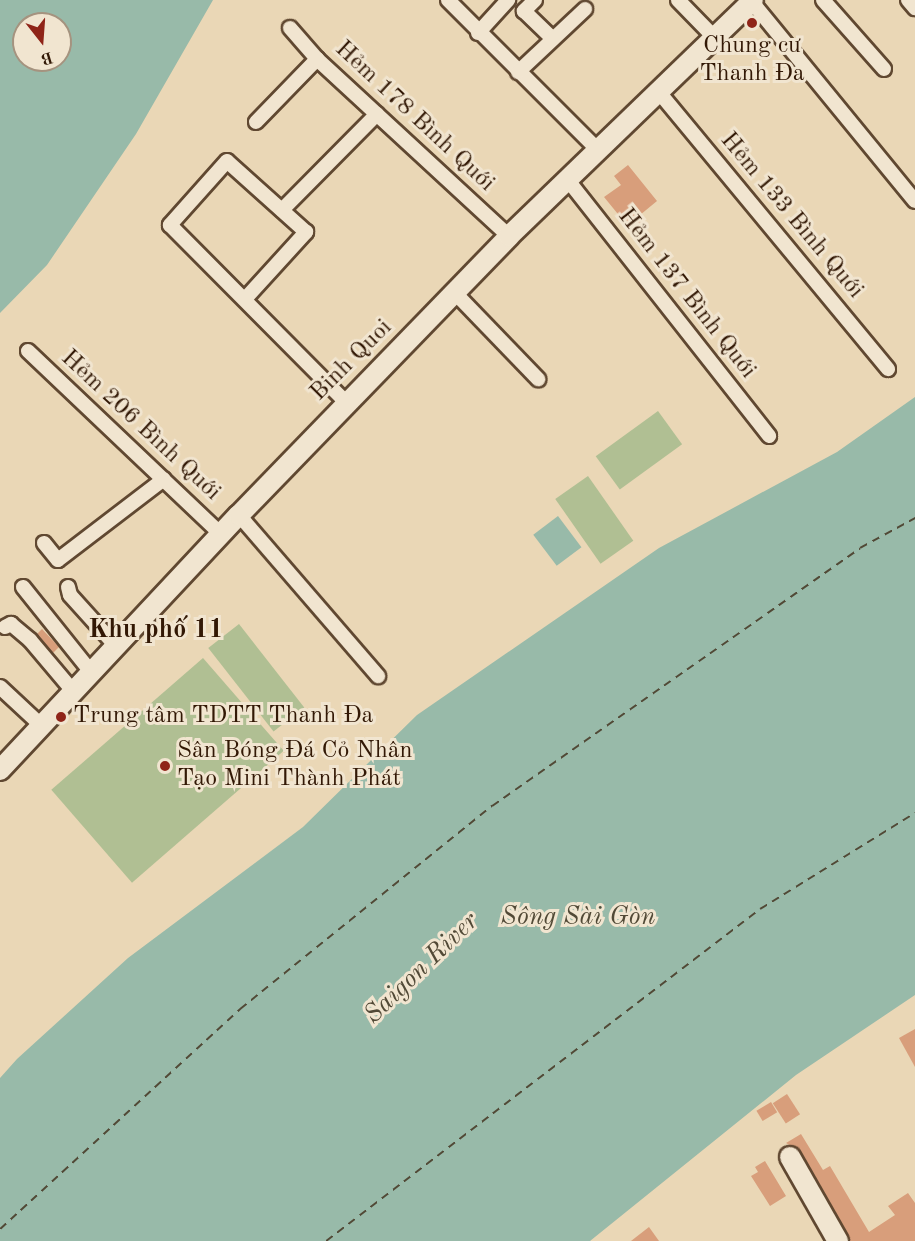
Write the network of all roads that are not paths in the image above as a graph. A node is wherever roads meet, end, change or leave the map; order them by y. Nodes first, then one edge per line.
1 (448, 0) edge
2 (508, 0) edge
3 (535, 0) edge
4 (678, 0) edge
5 (823, 0) edge
6 (908, 0) edge
7 (752, 1) edge
8 (915, 8) edge
9 (585, 9) dead end
10 (290, 28) dead end
11 (478, 33) junction
12 (715, 38) junction
13 (553, 39) junction
14 (317, 58) junction
15 (884, 69) dead end
16 (518, 72) junction
17 (658, 91) junction
18 (377, 114) junction
19 (256, 122) dead end
20 (596, 148) junction
21 (567, 179) junction
22 (915, 201) edge
23 (282, 210) junction
24 (509, 236) junction
25 (455, 293) junction
26 (245, 299) junction
27 (28, 351) dead end
28 (888, 369) dead end
29 (538, 379) dead end
30 (346, 403) junction
31 (769, 436) dead end
32 (164, 479) junction
33 (239, 515) junction
34 (221, 534) junction
35 (44, 543) dead end
36 (23, 587) dead end
37 (68, 587) dead end
38 (5, 627) dead end
39 (117, 646) junction
40 (92, 673) junction
41 (378, 676) dead end
42 (0, 687) edge
43 (74, 692) junction
44 (42, 726) junction
45 (0, 770) edge
46 (790, 1156) dead end
47 (838, 1241) edge

1 - 11 street
2 - 11 street
3 - 13 street
4 - 12 street
5 - 15 street
6 - 8 street
7 - 12 main road, Binh Quoi
7 - 22 street
9 - 13 street
10 - 14 street, Hẻm 178 Bình Quới
11 - 16 street
12 - 17 main road, Binh Quoi
13 - 16 street
14 - 18 street, Hẻm 178 Bình Quới
14 - 19 street
16 - 20 street
17 - 20 main road, Binh Quoi
17 - 28 street, Hẻm 133 Bình Quới
18 - 23 street
18 - 24 street, Hẻm 178 Bình Quới
20 - 21 main road, Binh Quoi
21 - 24 main road, Binh Quoi
21 - 31 street, Hẻm 137 Bình Quới
23 - 26 street
23 - 26 street
24 - 25 main road, Binh Quoi
25 - 29 street
25 - 30 main road, Binh Quoi
26 - 30 street
27 - 32 street, Hẻm 206 Bình Quới
30 - 33 main road, Binh Quoi
32 - 34 street, Hẻm 206 Bình Quới
32 - 35 street
33 - 34 main road, Binh Quoi
33 - 41 street
34 - 39 main road, Binh Quoi
36 - 40 street
37 - 39 street
38 - 43 street
39 - 40 main road, Binh Quoi
40 - 43 main road, Binh Quoi
42 - 44 street
43 - 44 main road, Binh Quoi
44 - 45 main road, Binh Quoi
46 - 47 main road

